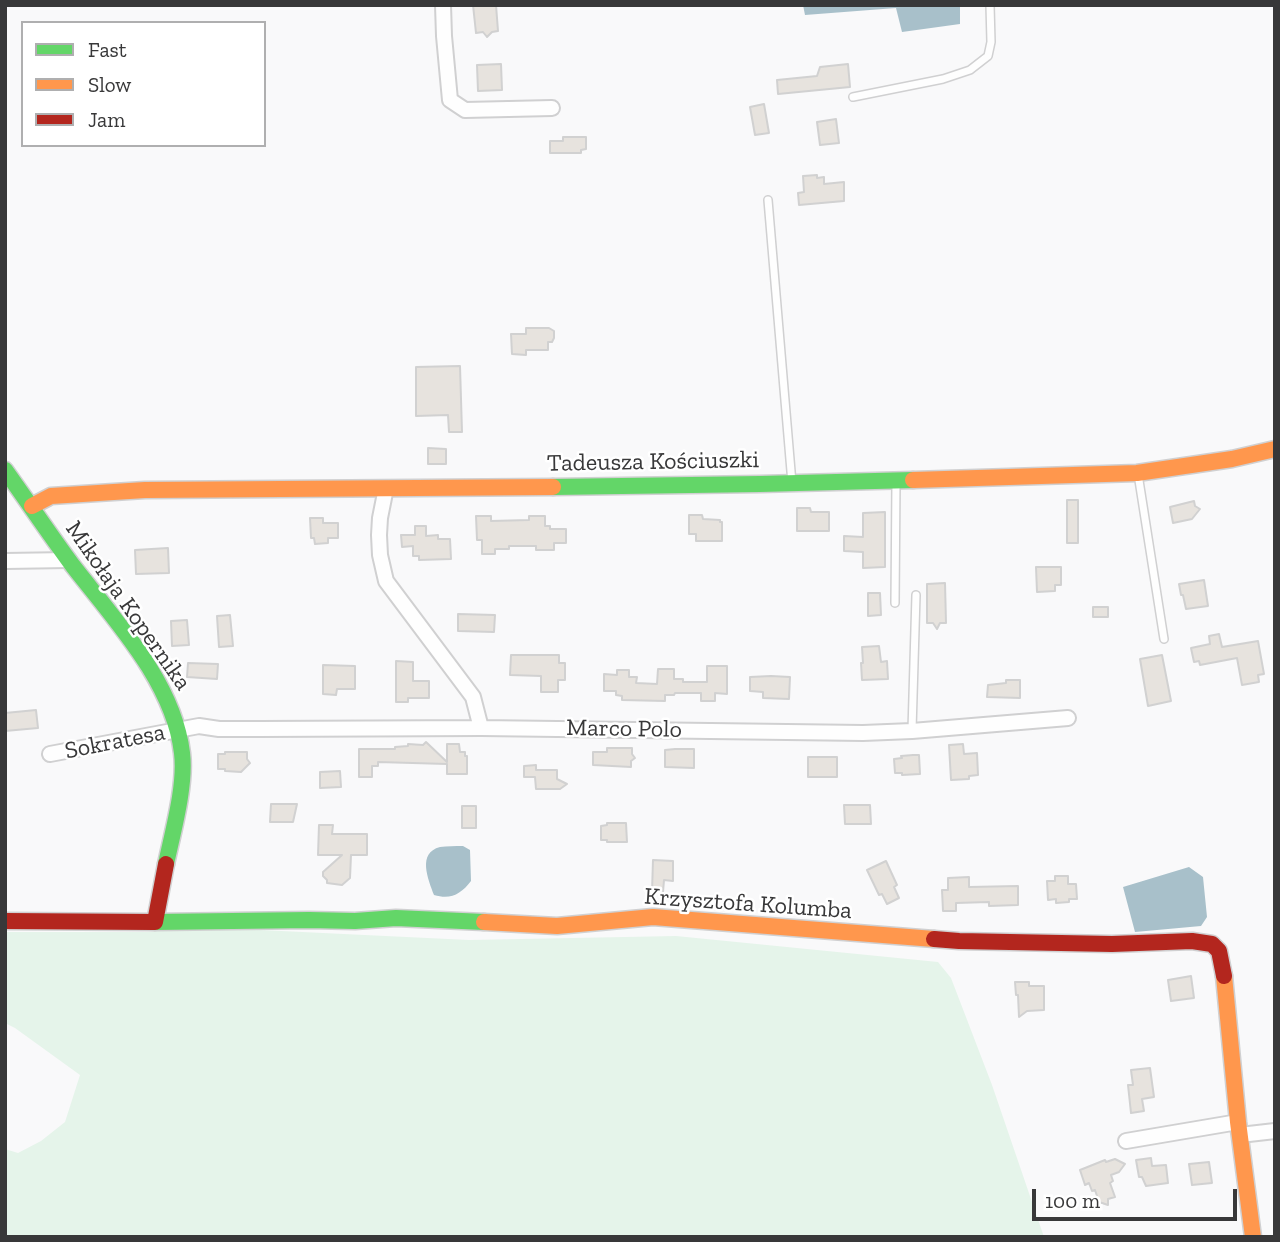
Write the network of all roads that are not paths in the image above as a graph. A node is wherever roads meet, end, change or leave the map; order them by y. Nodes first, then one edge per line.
1 (443, 5) edge
2 (990, 5) edge
3 (853, 97) dead end
4 (552, 108) dead end
5 (768, 200) dead end
6 (1275, 449) edge
7 (5, 470) edge
8 (1138, 473) junction
9 (896, 480) junction
10 (792, 483) junction
11 (386, 488) junction
12 (32, 506) junction
13 (69, 560) junction
14 (5, 561) edge
15 (916, 595) dead end
16 (895, 603) dead end
17 (1164, 639) dead end
18 (1068, 718) dead end
19 (481, 728) junction
20 (179, 730) junction
21 (912, 731) junction
22 (50, 754) dead end
23 (5, 921) edge
24 (155, 922) junction
25 (1239, 1129) junction
26 (1275, 1131) edge
27 (1126, 1141) dead end
28 (1252, 1237) edge

1 - 4 street
2 - 3 lane
5 - 10 lane
6 - 8 street, Tadeusza Kościuszki
7 - 12 street, Mikołaja Kopernika
8 - 9 street, Tadeusza Kościuszki
8 - 17 lane
9 - 10 street, Tadeusza Kościuszki
9 - 16 lane
10 - 11 street, Tadeusza Kościuszki
11 - 12 street, Tadeusza Kościuszki
11 - 19 street
12 - 13 street, Mikołaja Kopernika
13 - 14 street
13 - 20 street, Mikołaja Kopernika
15 - 21 lane
18 - 21 street, Marco Polo
19 - 20 street, Marco Polo
19 - 21 street, Marco Polo
20 - 22 street, Sokratesa
20 - 24 street, Mikołaja Kopernika
23 - 24 street
24 - 25 street, Krzysztofa Kolumba
25 - 26 street
25 - 27 street
25 - 28 street

